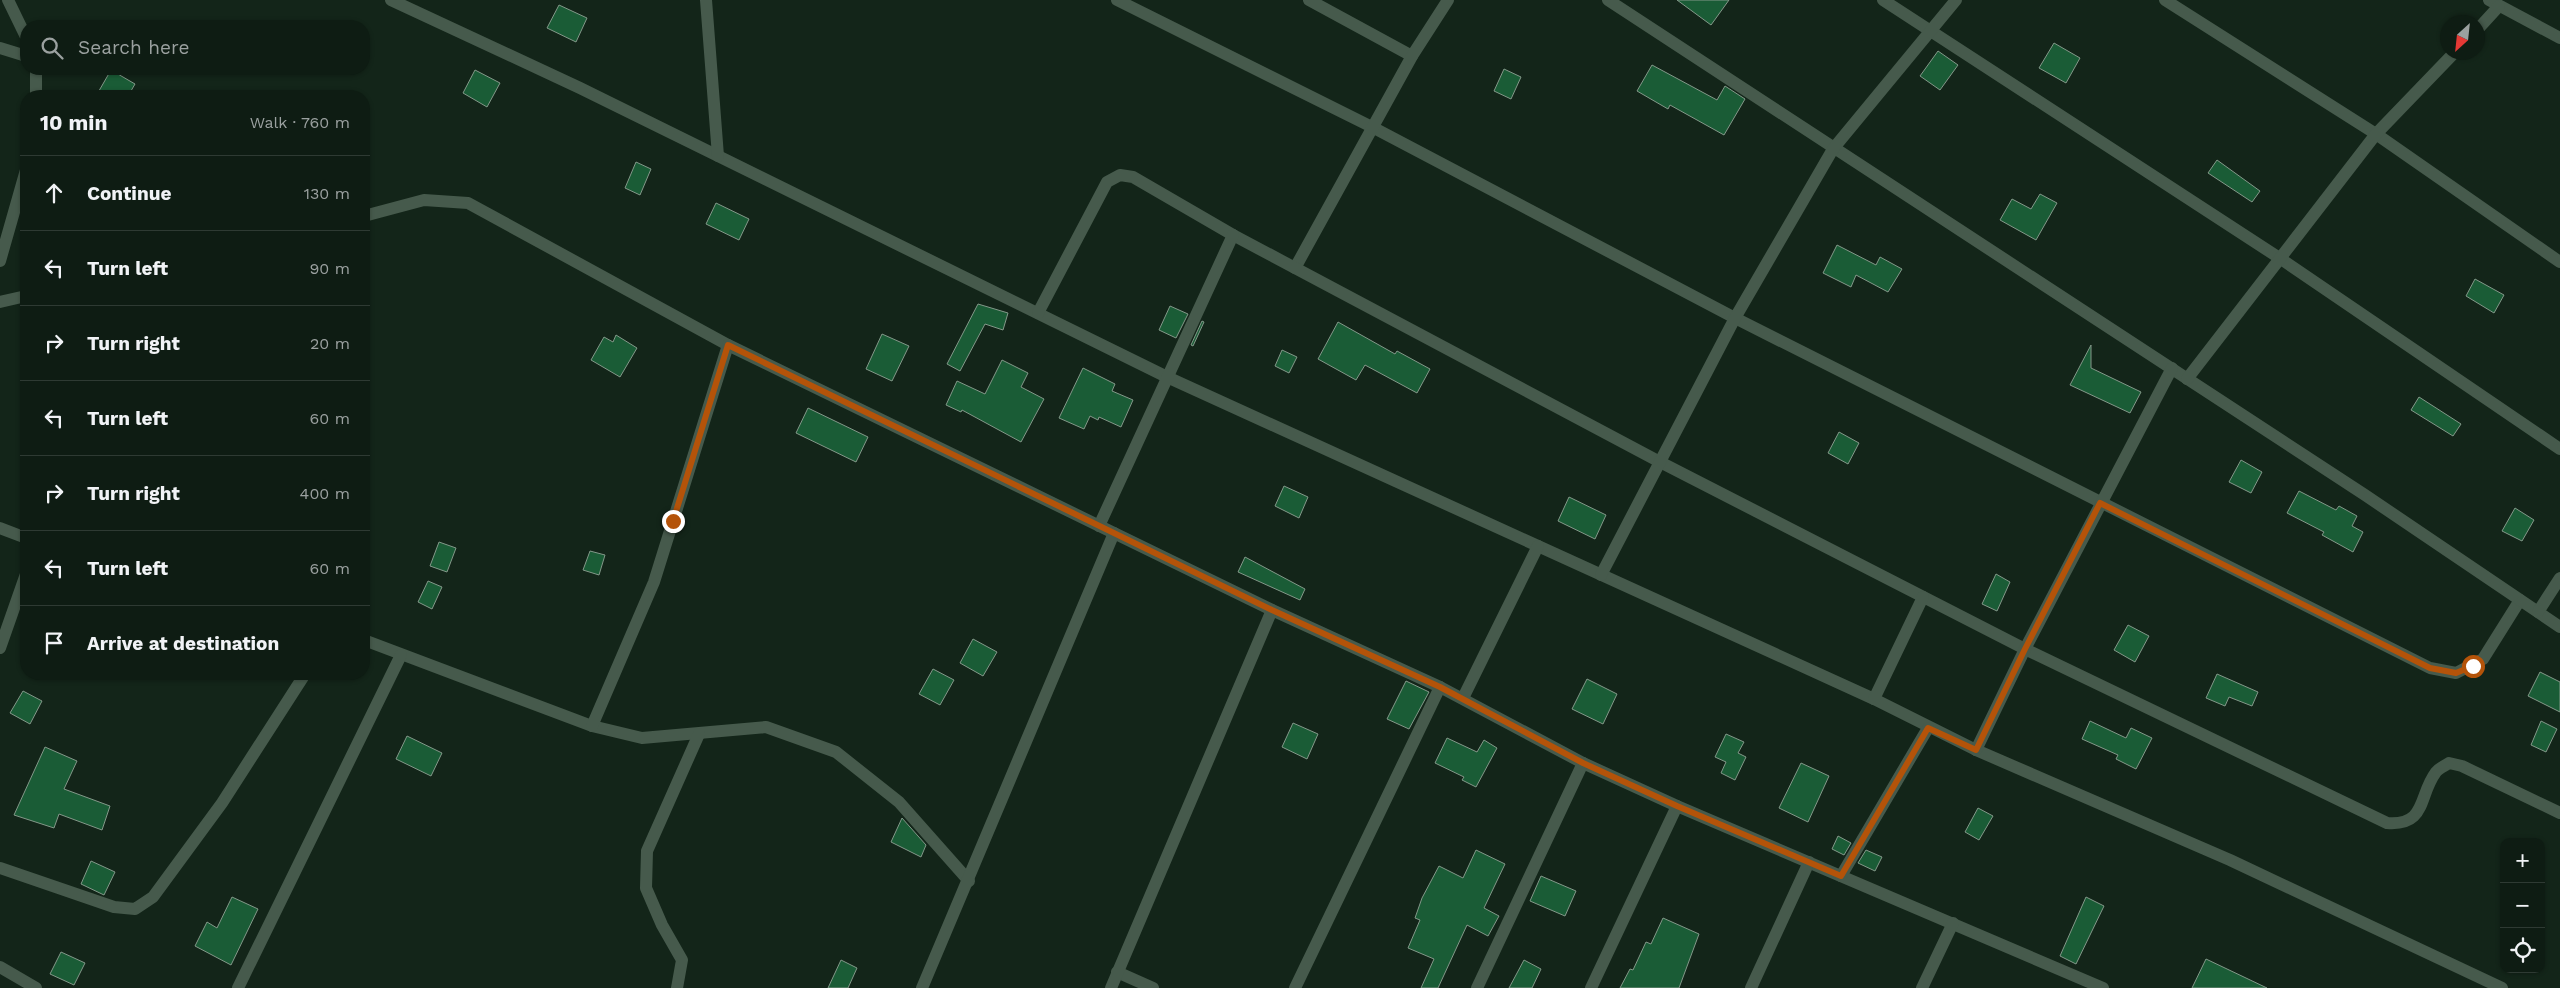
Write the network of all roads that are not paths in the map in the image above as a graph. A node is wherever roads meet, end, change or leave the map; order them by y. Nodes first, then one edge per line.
1 (8, 0) edge
2 (391, 0) edge
3 (706, 0) edge
4 (1117, 0) edge
5 (1308, 0) edge
6 (1448, 0) edge
7 (1608, 0) edge
8 (1882, 0) edge
9 (1956, 0) edge
10 (2165, 0) edge
11 (2494, 3) edge
12 (2485, 17) edge
13 (20, 25) edge
14 (1930, 32) junction
15 (2560, 38) edge
16 (0, 48) edge
17 (20, 54) edge
18 (1412, 56) junction
19 (2447, 60) edge
20 (36, 75) edge
21 (36, 90) edge
22 (1374, 128) junction
23 (2376, 134) junction
24 (1833, 149) junction
25 (718, 156) junction
26 (20, 191) edge
27 (370, 214) edge
28 (1233, 235) junction
29 (2281, 259) junction
30 (0, 261) edge
31 (2560, 262) edge
32 (1295, 268) junction
33 (20, 297) edge
34 (0, 302) edge
35 (1038, 313) junction
36 (1734, 318) junction
37 (728, 345) junction
38 (2172, 368) junction
39 (1167, 377) junction
40 (2187, 379) junction
41 (2560, 449) edge
42 (1660, 462) junction
43 (2100, 503) junction
44 (1100, 526) junction
45 (0, 528) edge
46 (1114, 533) junction
47 (20, 536) edge
48 (1538, 546) junction
49 (1601, 575) junction
50 (2560, 578) edge
51 (20, 591) edge
52 (1923, 597) junction
53 (2520, 600) junction
54 (1272, 610) junction
55 (2538, 612) junction
56 (2560, 627) edge
57 (370, 642) edge
58 (0, 648) edge
59 (2025, 649) junction
60 (401, 655) junction
61 (301, 680) edge
62 (1440, 687) junction
63 (1463, 698) junction
64 (1874, 699) junction
65 (592, 726) junction
66 (1928, 728) junction
67 (699, 734) junction
68 (1976, 750) junction
69 (1583, 763) junction
70 (1677, 806) junction
71 (2560, 813) edge
72 (1809, 862) junction
73 (0, 868) edge
74 (1841, 876) junction
75 (969, 880) junction
76 (1953, 923) junction
77 (0, 967) edge
78 (1117, 972) junction
79 (36, 988) edge
80 (238, 988) edge
81 (677, 988) edge
82 (922, 988) edge
83 (1111, 988) edge
84 (1153, 988) edge
85 (1295, 988) edge
86 (1477, 988) edge
87 (1591, 988) edge
88 (1751, 988) edge
89 (1922, 988) edge
90 (2103, 988) edge
91 (2502, 988) edge

1 - 13 street
2 - 25 street
3 - 25 street
4 - 22 street
5 - 18 street
6 - 18 street
7 - 24 street
8 - 14 street
9 - 14 street
10 - 23 street
11 - 12 street
11 - 15 street
14 - 24 street
14 - 29 street
16 - 17 street
18 - 22 street
19 - 23 street
20 - 21 street
22 - 32 street
22 - 36 street
23 - 29 street
23 - 31 street
24 - 36 street
24 - 38 street
25 - 35 street
26 - 30 street
27 - 37 street
28 - 32 street
28 - 35 street
28 - 39 street
29 - 40 street
29 - 41 street
32 - 42 street
33 - 34 street
35 - 39 street
36 - 42 street
36 - 43 street
37 - 44 street
37 - 65 street
38 - 40 street
38 - 43 street
39 - 44 street
39 - 48 street
40 - 53 street
42 - 49 street
42 - 52 street
43 - 53 street
43 - 59 street
44 - 46 street
45 - 47 street
46 - 54 street
46 - 75 street
48 - 49 street
48 - 63 street
49 - 64 street
50 - 55 street
51 - 58 street
52 - 59 street
52 - 64 street
53 - 55 street
54 - 62 street
54 - 78 street
55 - 56 street
57 - 60 street
59 - 68 street
59 - 71 street
60 - 65 street
60 - 80 street
61 - 73 street
62 - 63 street
62 - 85 street
63 - 69 street
64 - 66 street
65 - 67 street
66 - 68 street
66 - 74 street
67 - 75 street
67 - 81 street
68 - 91 street
69 - 70 street
69 - 86 street
70 - 72 street
70 - 87 street
72 - 74 street
72 - 88 street
74 - 76 street
75 - 82 street
76 - 89 street
76 - 90 street
77 - 79 street
78 - 83 street
78 - 84 street

